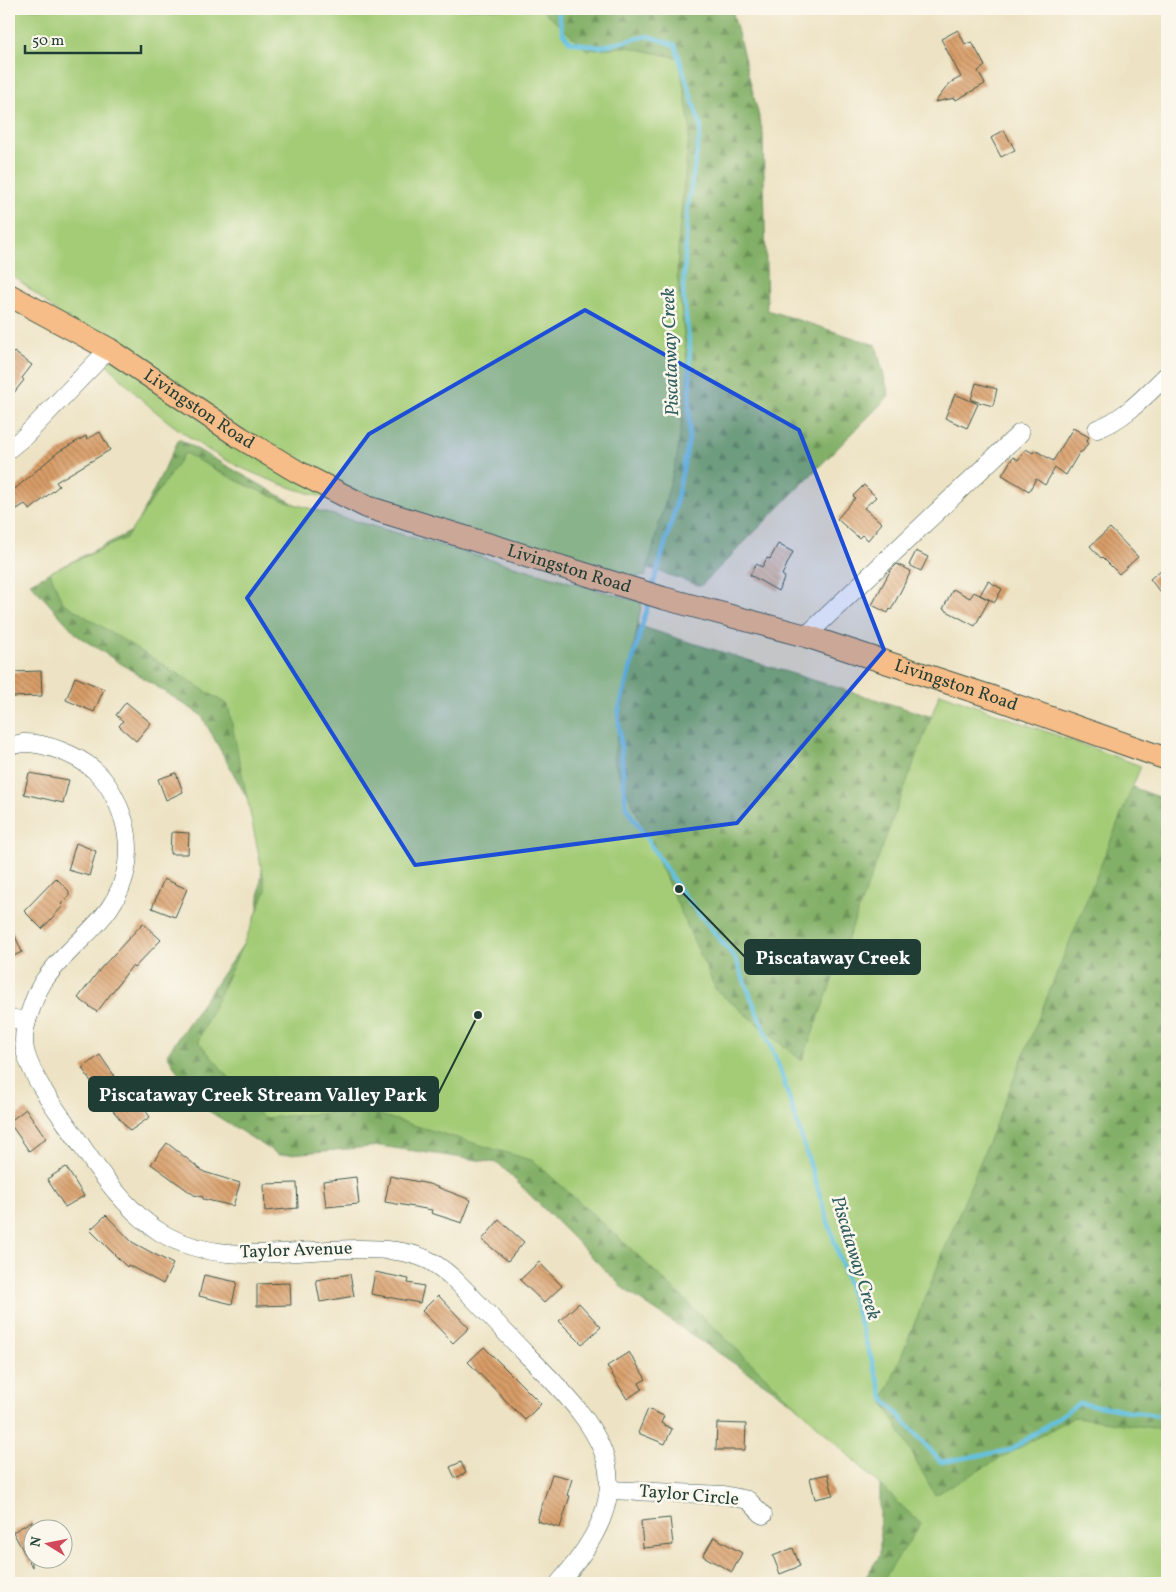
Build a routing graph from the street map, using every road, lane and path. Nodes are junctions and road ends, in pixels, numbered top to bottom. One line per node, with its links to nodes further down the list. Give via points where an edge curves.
1 (9, 296): 2 (main road, Livingston Road)
2 (109, 349): 6 (street); 7 (main road, Livingston Road, via 240,438 366,507 663,598)
3 (1167, 375): 4 (street, via 1135,406 1109,425)
4 (1097, 429)
5 (1020, 433): 7 (street)
6 (9, 449)
7 (806, 636): 9 (main road, Livingston Road)
8 (9, 746): 11 (street, Taylor Avenue, via 23,743 55,749 84,761 94,769 109,786 117,803 127,829 128,844 126,872 111,907 44,981)
9 (1167, 759)
10 (9, 1018): 11 (street)
11 (27, 1021): 12 (street, Taylor Avenue, via 26,1054 46,1092 102,1175 158,1232 194,1247 219,1252 262,1254 379,1249 416,1255 437,1265 577,1406 606,1457)
12 (609, 1490): 13 (street, Taylor Circle, via 724,1495 748,1500); 14 (street, Taylor Avenue, via 596,1532)
13 (763, 1515)
14 (558, 1583)

